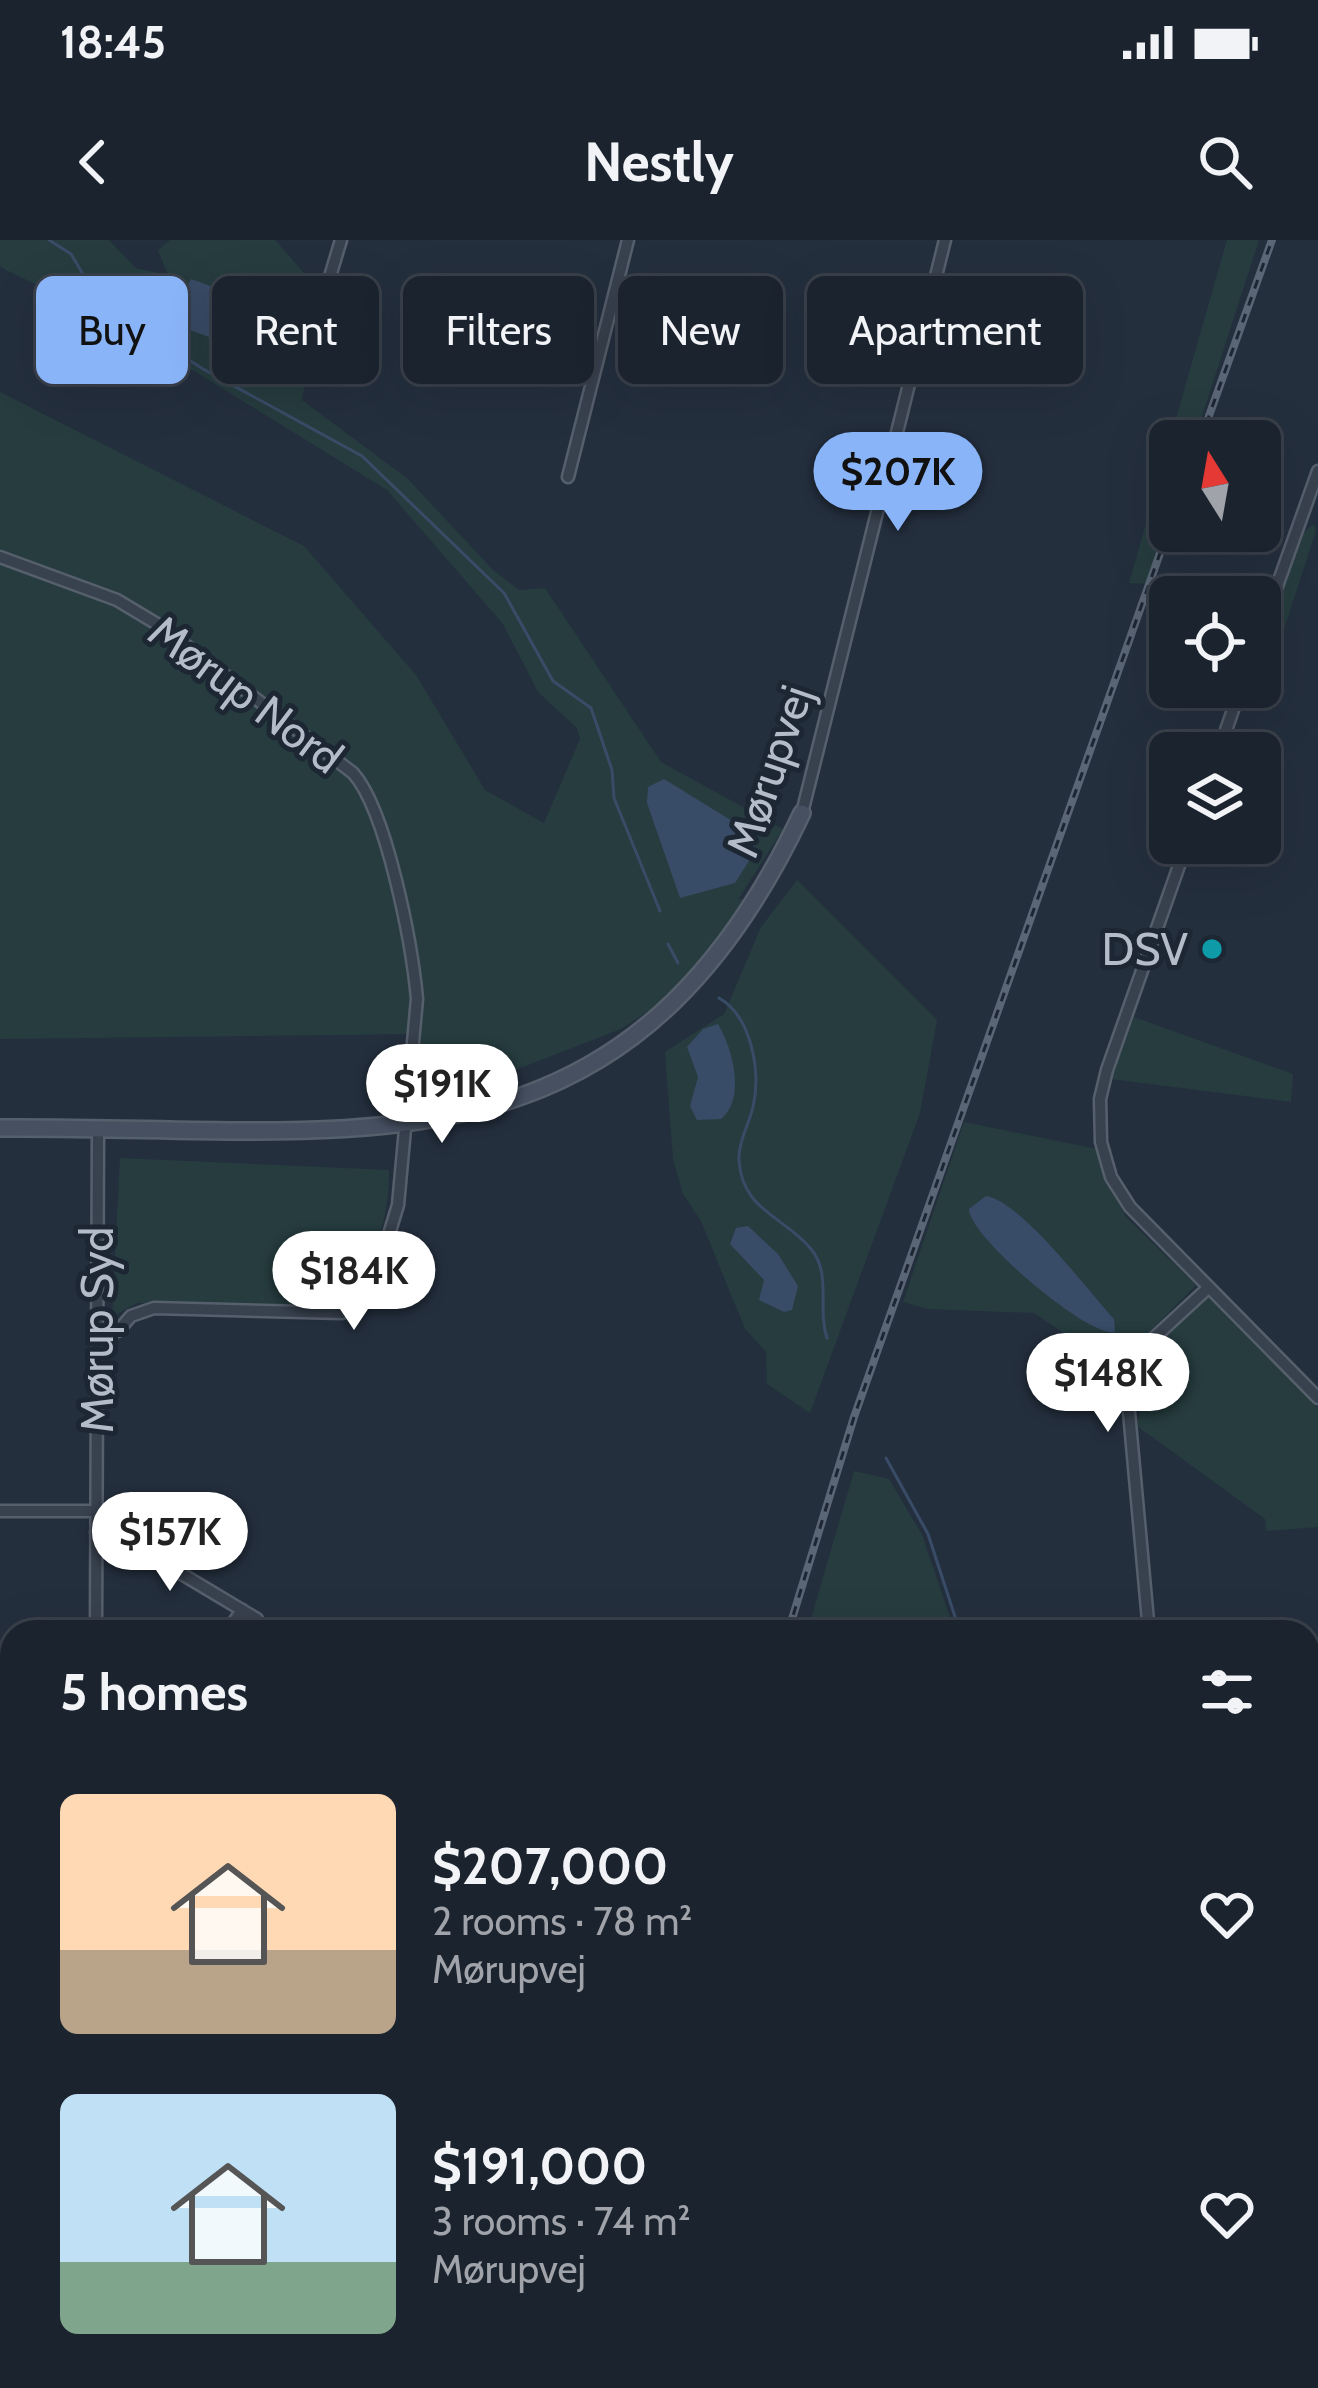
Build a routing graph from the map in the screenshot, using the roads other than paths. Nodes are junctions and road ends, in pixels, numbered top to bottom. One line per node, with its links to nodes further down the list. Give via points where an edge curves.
1 (341, 240): 4 (street)
2 (628, 240): 6 (street)
3 (945, 240): 9 (street, Mørupvej)
4 (330, 276)
5 (1318, 471): 8 (street)
6 (568, 478)
7 (0, 557): 11 (street, Mørup Nord, via 117,600 162,627 366,788 414,968)
8 (1281, 576)
9 (802, 813): 11 (street, Mørupvej, via 739,931 628,1040 532,1093)
10 (1179, 864): 14 (street, via 1107,1070 1101,1142 1130,1208)
11 (404, 1126): 13 (street, Mørupvej); 15 (street, via 387,1241 342,1313 154,1307)
12 (0, 1128): 13 (street, Mørupvej)
13 (98, 1129): 18 (street, Mørup Syd)
14 (1208, 1288): 16 (street); 24 (street, via 1131,1359 1126,1379)
15 (118, 1330)
16 (1318, 1398)
17 (0, 1511): 18 (street)
18 (96, 1511): 19 (street, Mørup Syd)
19 (96, 1532): 20 (street, via 115,1534); 22 (street, Mørup Syd)
20 (242, 1610): 21 (street); 23 (street)
21 (257, 1619)
22 (96, 1620)
23 (235, 1620)
24 (1148, 1620)

